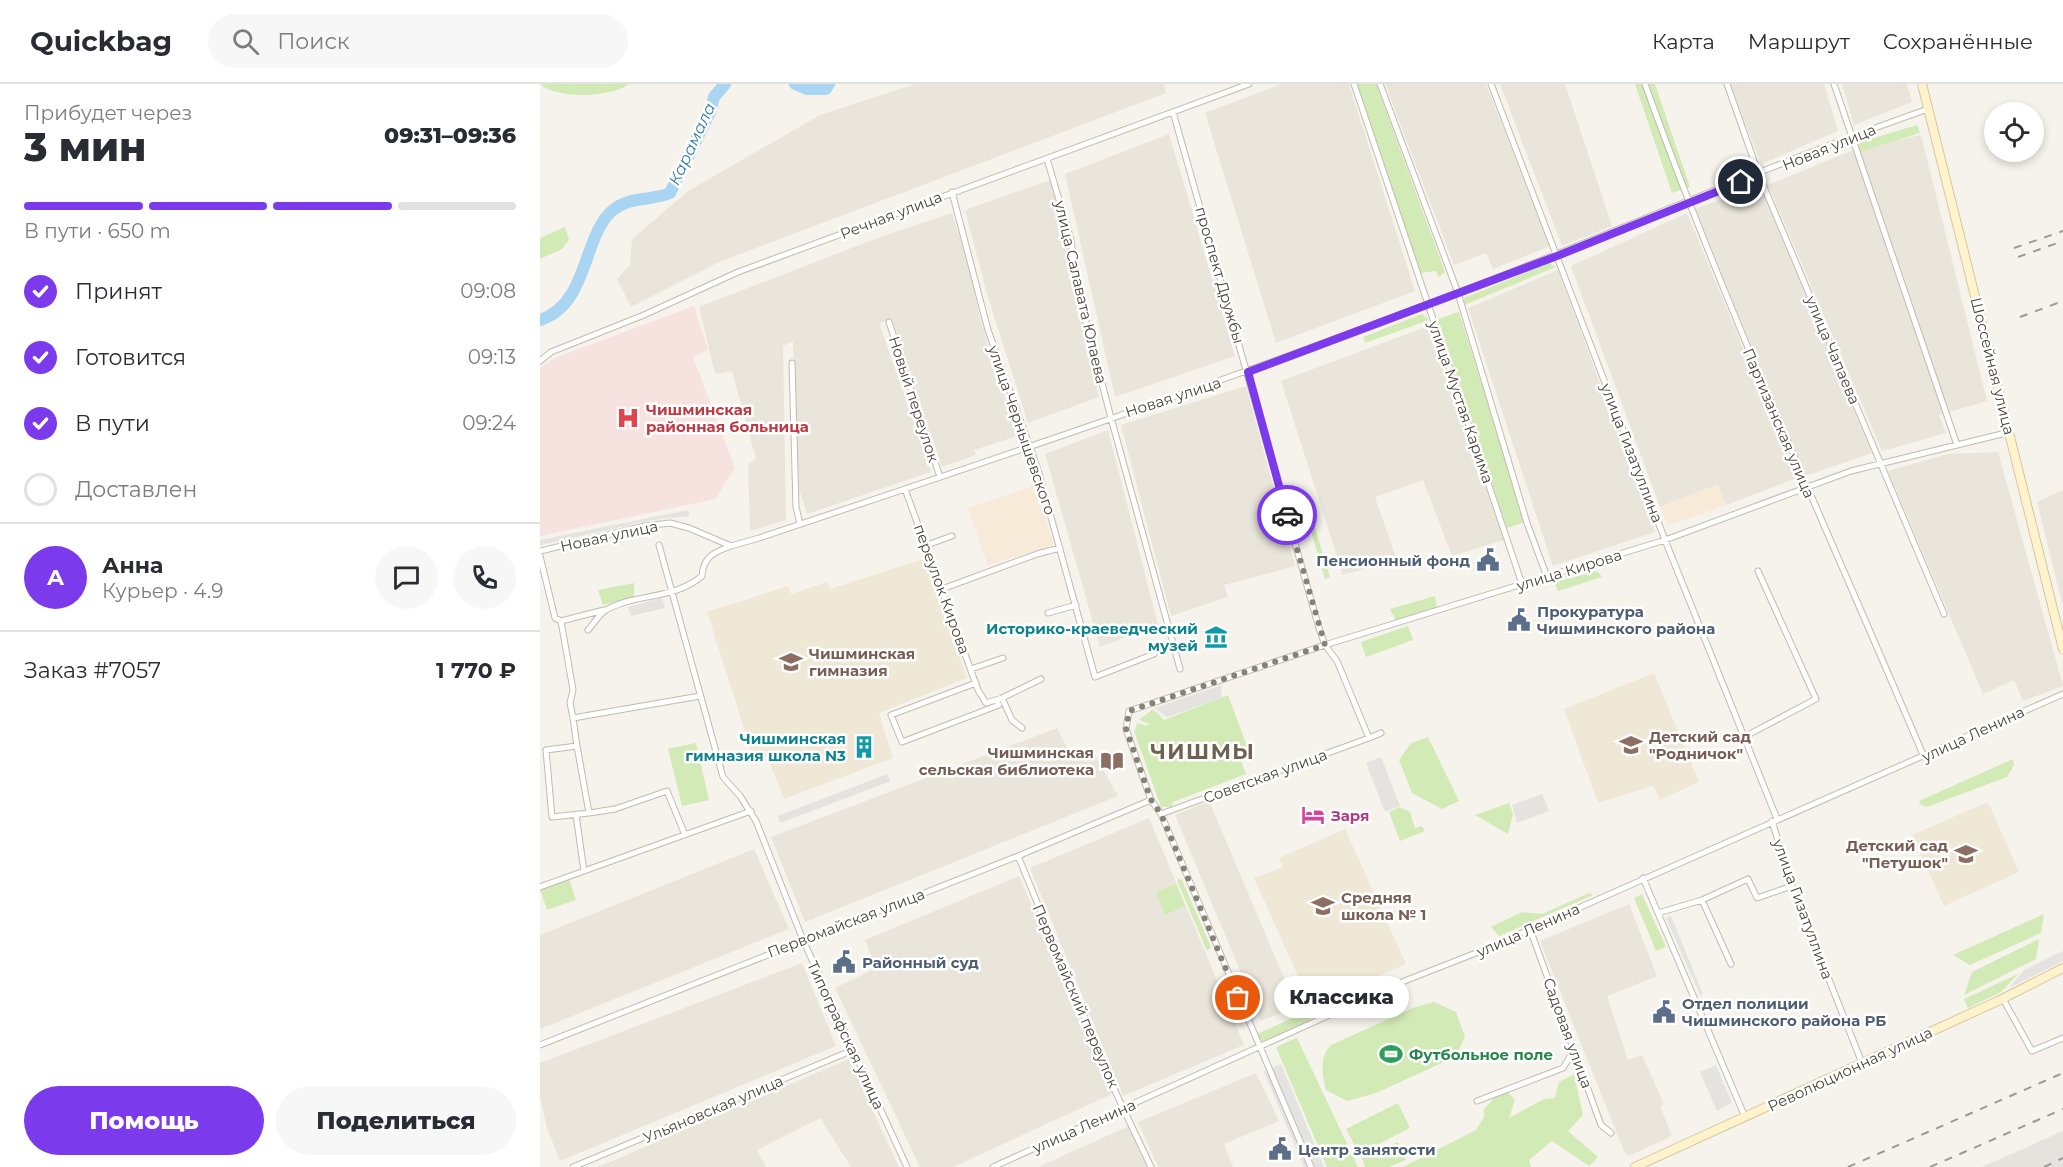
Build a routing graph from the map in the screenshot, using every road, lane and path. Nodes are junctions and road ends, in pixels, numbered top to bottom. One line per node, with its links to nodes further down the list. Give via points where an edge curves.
1 (1249, 84): 10 (street, Речная улица)
2 (1354, 84): 18 (street, улица Мустая Карима)
3 (1380, 84): 17 (street, улица Мустая Карима)
4 (1491, 84): 16 (street, улица Гизатуллина)
5 (1645, 84): 15 (street, Партизанская улица)
6 (1727, 84): 13 (street, улица Чапаева)
7 (1834, 84): 11 (street)
8 (1922, 84): 9 (main road, Шоссейная улица)
9 (1928, 109): 11 (street, Новая улица); 24 (main road, Шоссейная улица)
10 (1173, 112): 12 (street, Речная улица); 22 (street, проспект Дружбы)
11 (1851, 137): 13 (street, Новая улица); 25 (street)
12 (1047, 159): 14 (street, Речная улица); 23 (street, улица Салавата Юлаева, via 1071,240 1077,287)
13 (1759, 175): 15 (street, Новая улица); 27 (street, улица Чапаева)
14 (952, 192): 20 (street, Речная улица, via 738,272 551,352); 26 (street, улица Чернышевского, via 988,330)
15 (1687, 201): 16 (street, Новая улица); 29 (street, Партизанская улица)
16 (1557, 256): 17 (street, Новая улица); 33 (street, улица Гизатуллина)
17 (1458, 293): 18 (street, Новая улица); 41 (street, улица Мустая Карима, via 1523,513)
18 (1427, 305): 22 (street, Новая улица); 42 (street, улица Мустая Карима)
19 (890, 321): 28 (street, Новый переулок)
20 (540, 361)
21 (792, 363): 31 (street, via 796,507)
22 (1248, 372): 23 (street, Новая улица); 51 (street, проспект Дружбы)
23 (1111, 418): 26 (street, Новая улица); 56 (street, улица Салавата Юлаева)
24 (2010, 432): 25 (street, улица Кирова); 52 (main road, Шоссейная улица)
25 (1957, 445): 27 (street, улица Кирова)
26 (1030, 446): 28 (street, Новая улица); 37 (street, улица Чернышевского)
27 (1881, 464): 29 (street, улица Кирова); 48 (street, улица Чапаева)
28 (940, 477): 30 (street, Новая улица)
29 (1806, 488): 33 (street, улица Кирова); 68 (street, Партизанская улица)
30 (905, 489): 31 (street, Новая улица); 35 (street, переулок Кирова)
31 (800, 524): 36 (street, Новая улица)
32 (952, 536): 35 (street)
33 (1665, 540): 41 (street, улица Кирова); 65 (street, улица Гизатуллина)
34 (660, 545): 44 (street, Типографская улица)
35 (927, 545): 43 (street, переулок Кирова)
36 (730, 546): 38 (street, Новая улица, via 670,523); 44 (street, via 711,554 696,581)
37 (1060, 548): 43 (street); 45 (street, улица Чернышевского)
38 (540, 551)
39 (540, 556): 49 (street, via 555,618)
40 (1758, 571): 65 (street, via 1816,699)
41 (1547, 577): 42 (street, улица Кирова)
42 (1522, 584): 51 (street, улица Кирова)
43 (942, 589): 55 (street, переулок Кирова)
44 (671, 593): 46 (street); 60 (street, Типографская улица)
45 (1076, 605): 47 (street); 53 (street, улица Чернышевского, via 1095,677)
46 (604, 610): 49 (street); 50 (street)
47 (1048, 613)
48 (1944, 614)
49 (561, 621): 62 (street, via 573,690)
50 (588, 630)
51 (1325, 645): 66 (street, проспект Дружбы, via 1336,661); 71 (street, улица Кирова, via 1129,711 1126,729)
52 (2063, 649)
53 (1154, 654)
54 (1003, 658): 55 (street)
55 (971, 669): 58 (street, переулок Кирова)
56 (1180, 669)
57 (1041, 679): 61 (street)
58 (976, 683): 61 (street, переулок Кирова, via 986,703); 61 (street, via 891,715 902,742 999,705)
59 (2063, 694): 68 (street, улица Ленина)
60 (700, 696): 62 (street); 72 (street, Типографская улица, via 723,777)
61 (999, 699): 63 (street)
62 (573, 718): 67 (street)
63 (1022, 728)
64 (1381, 733): 66 (street, Советская улица)
65 (1744, 737): 76 (street, улица Гизатуллина)
66 (1369, 738): 74 (street, Советская улица)
67 (577, 746): 69 (street, via 546,750); 73 (street)
68 (1924, 757): 76 (street, улица Ленина)
69 (548, 787): 70 (street); 75 (street, via 552,817)
70 (540, 788)
71 (1151, 800): 74 (street); 78 (street, Первомайская улица)
72 (751, 811): 77 (street); 86 (street, Типографская улица)
73 (588, 813): 75 (street); 77 (street, via 615,809 667,791)
74 (1161, 814): 92 (street)
75 (576, 815): 79 (street)
76 (1775, 820): 80 (street, улица Ленина); 81 (street, улица Гизатуллина)
77 (685, 835): 79 (street)
78 (1018, 856): 86 (street, Первомайская улица); 97 (street, Первомайский переулок)
79 (584, 871): 82 (street)
80 (1643, 878): 84 (street); 85 (street, улица Ленина)
81 (1792, 886): 83 (street, via 1758,898 1748,879); 95 (street, улица Гизатуллина)
82 (540, 887)
83 (1702, 900): 84 (street); 87 (street)
84 (1658, 913): 98 (street)
85 (1530, 929): 92 (street, улица Ленина); 94 (street, Садовая улица)
86 (802, 940): 91 (street, Первомайская улица); 93 (street, Типографская улица)
87 (1731, 964)
88 (2063, 968): 89 (main road, Революционная улица)
89 (2003, 999): 90 (street, via 2032,1051); 95 (main road, Революционная улица)
90 (2063, 1038)
91 (540, 1045)
92 (1259, 1048): 97 (street, улица Ленина); 104 (street)
93 (853, 1050): 100 (street, Ульяновская улица); 101 (street, Типографская улица)
94 (1574, 1050): 96 (street, via 1563,1068); 99 (street, Садовая улица, via 1601,1125)
95 (1862, 1062): 98 (main road, Революционная улица)
96 (1477, 1101)
97 (1124, 1108): 102 (street, улица Ленина); 103 (street, Первомайский переулок)
98 (1745, 1117): 105 (main road, Революционная улица)
99 (1611, 1133)
100 (573, 1167)
101 (907, 1167)
102 (993, 1167)
103 (1151, 1167)
104 (1311, 1167)
105 (1635, 1167)

